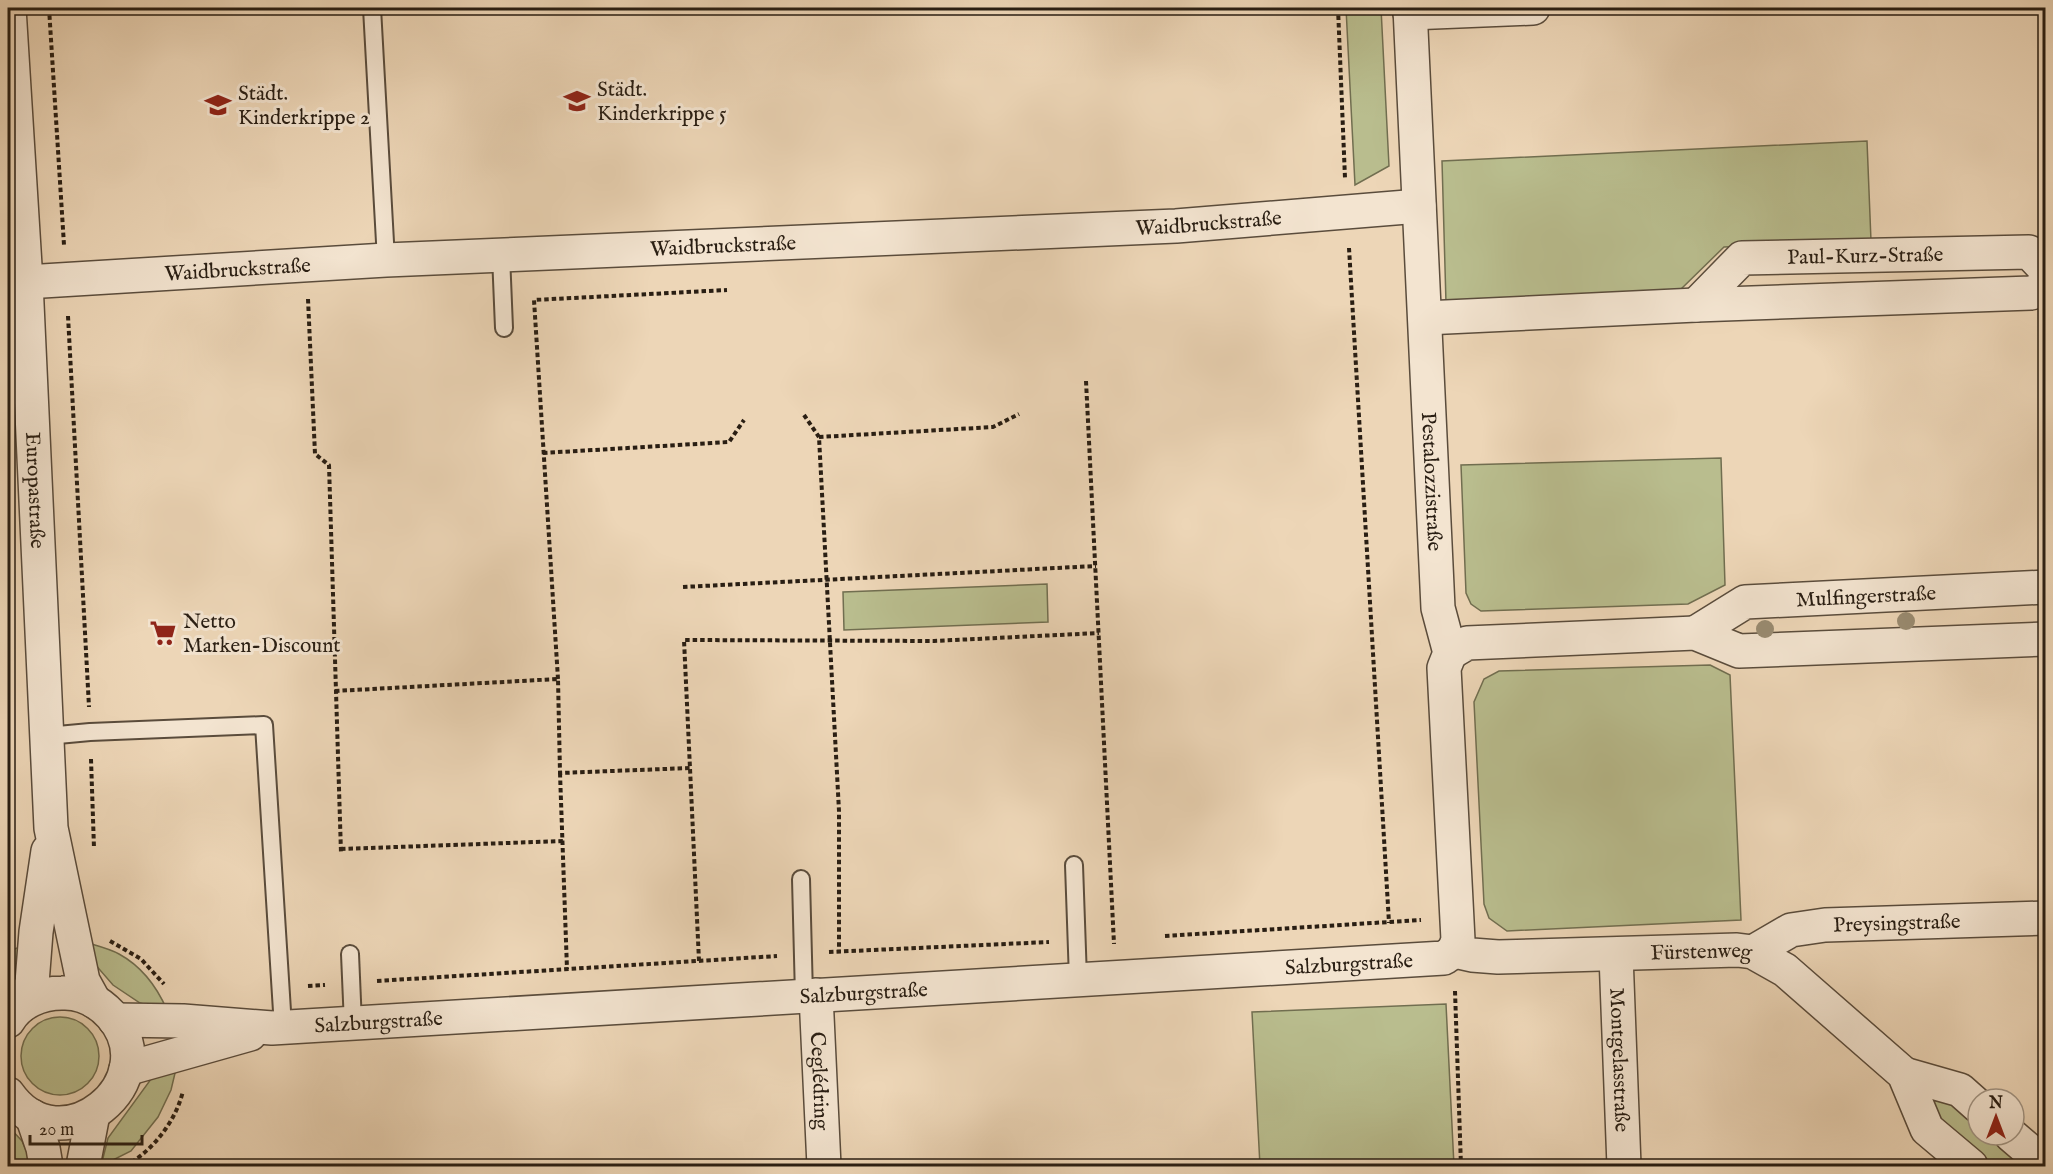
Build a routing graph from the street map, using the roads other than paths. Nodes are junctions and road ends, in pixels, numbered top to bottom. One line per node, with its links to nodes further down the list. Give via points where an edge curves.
1 (9, 8): 5 (street, Europastraße)
2 (372, 8): 8 (lane)
3 (1533, 8): 4 (street)
4 (1410, 10): 6 (street, Pestalozzistraße)
5 (13, 158): 10 (street, Europastraße)
6 (1419, 206): 7 (street, Waidbruckstraße, via 1176,226); 13 (street, Pestalozzistraße)
7 (501, 255): 8 (street, Waidbruckstraße); 14 (lane)
8 (386, 260): 10 (street, Waidbruckstraße)
9 (2046, 270): 12 (street, Paul-Kurz-Straße, via 2029,252 1742,258)
10 (26, 282): 19 (street, Europastraße)
11 (2046, 288): 12 (street, Paul-Kurz-Straße, via 2031,293)
12 (1696, 305): 13 (street, Paul-Kurz-Straße)
13 (1425, 318): 18 (street, Pestalozzistraße, via 1438,608)
14 (504, 328)
15 (2046, 587): 16 (street, Mulfingerstraße, via 1745,602)
16 (1695, 633): 17 (street, Mulfingerstraße, via 1739,651); 18 (street, Mulfingerstraße, via 1467,643)
17 (2046, 639)
18 (1450, 653): 24 (street, Pestalozzistraße, via 1444,668 1458,940)
19 (47, 736): 20 (street, Europastraße); 33 (lane, via 264,725)
20 (51, 828): 30 (street, Europastraße, via 83,981); 31 (street, Europastraße, via 32,982)
21 (1074, 866): 28 (lane)
22 (801, 879): 29 (lane)
23 (2046, 918): 25 (street, Preysingstraße, via 1825,925 1791,930)
24 (1454, 951): 27 (street, Fürstenweg, via 1498,957); 28 (street, Salzburgstraße, via 1444,958)
25 (1753, 952): 27 (street, Fürstenweg); 35 (street, Fürstenweg, via 1785,970)
26 (350, 954): 32 (lane)
27 (1616, 954): 45 (street, Montgelasstraße)
28 (1078, 979): 29 (street, Salzburgstraße)
29 (820, 995): 32 (street, Salzburgstraße); 44 (street, Ceglédring)
30 (105, 1011): 31 (street, Salzburgstraße, via 80,995 50,993 35,998); 33 (street, Salzburgstraße); 34 (street, Europastraße, via 123,1035)
31 (15, 1013)
32 (353, 1024): 33 (street, Salzburgstraße)
33 (277, 1028): 34 (street, Salzburgstraße)
34 (126, 1069): 38 (street, via 114,1095)
35 (1904, 1074): 37 (street, Fürstenweg, via 1960,1090); 46 (street, Fürstenweg, via 1927,1129)
36 (8, 1094): 39 (street)
37 (1966, 1095)
38 (93, 1114): 39 (street, via 63,1123); 43 (street)
39 (32, 1116): 42 (street)
40 (2025, 1147): 41 (street)
41 (2046, 1165)
42 (46, 1167)
43 (83, 1167)
44 (824, 1167)
45 (1624, 1167)
46 (1971, 1167)

